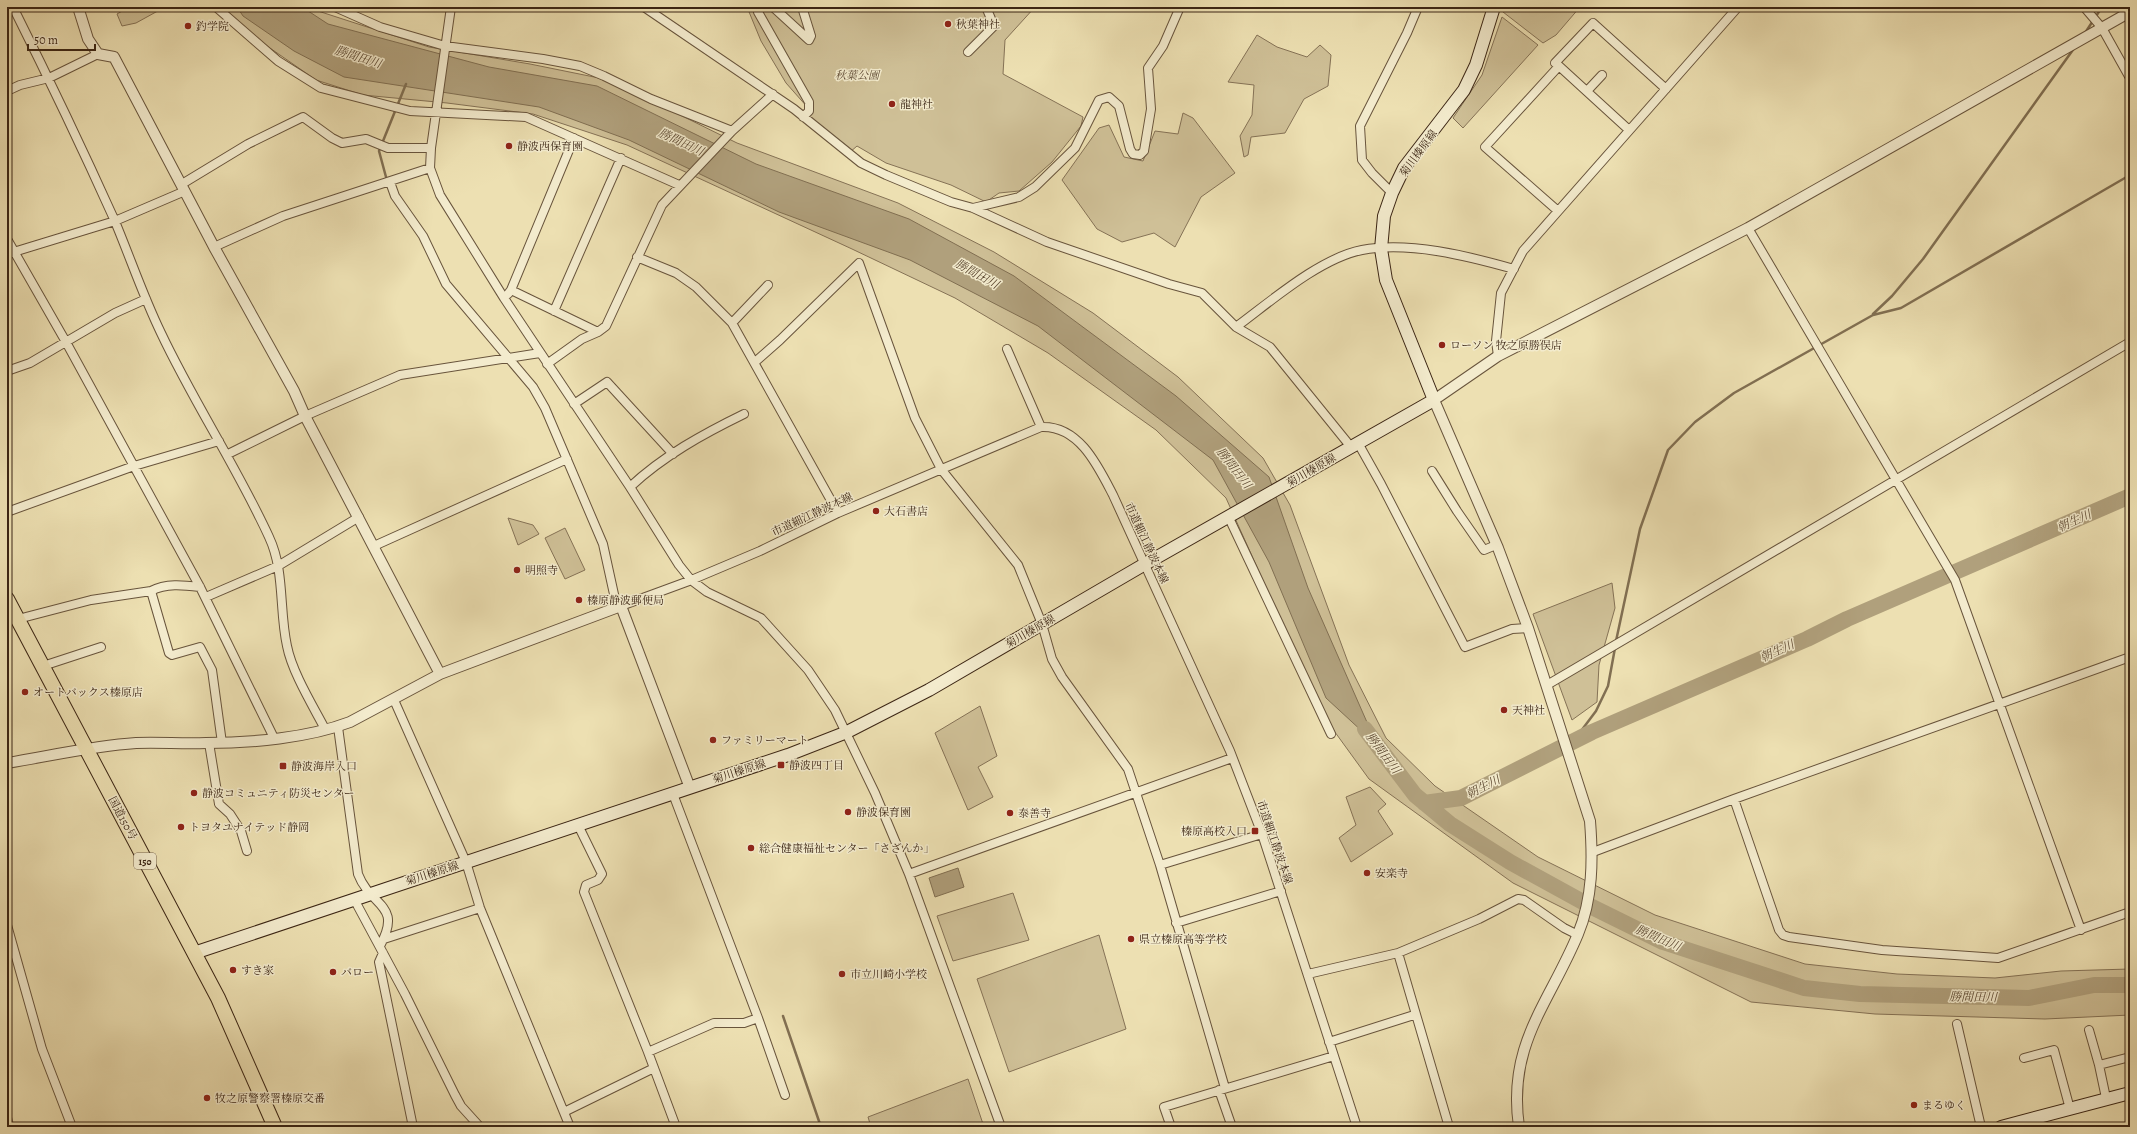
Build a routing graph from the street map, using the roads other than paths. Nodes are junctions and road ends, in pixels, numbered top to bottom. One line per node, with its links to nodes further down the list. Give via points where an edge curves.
1 (13, 7): 23 (street)
2 (78, 7): 20 (street, via 88,39)
3 (216, 7): 29 (street, via 278,61 321,88 403,110)
4 (335, 7): 18 (street, via 380,27)
5 (451, 7): 18 (street)
6 (644, 7): 28 (street)
7 (759, 7): 30 (street, via 758,12 809,102 810,111)
8 (773, 7): 9 (street, via 809,40 811,36)
9 (802, 7)
10 (986, 7): 19 (street, via 994,26)
11 (1180, 7): 41 (street, via 1164,46 1148,68 1151,109 1144,151 1140,155 1132,154 1119,106 1109,97 1099,100 1075,148 1035,187 1019,197)
12 (1418, 7): 40 (street, via 1360,126 1362,160)
13 (1494, 7): 40 (main road, 菊川榛原線, via 1476,65 1464,90 1404,168)
14 (1738, 7): 25 (street)
15 (2087, 10): 17 (street)
16 (2130, 12): 17 (street)
17 (2101, 26): 24 (street); 44 (street, via 2089,36)
18 (445, 46): 29 (street); 32 (street, via 580,66 651,99)
19 (968, 52)
20 (98, 54): 23 (street); 39 (street, via 114,57)
21 (1558, 66): 25 (street, via 1555,63 1593,23); 27 (street); 42 (street, via 1485,147)
22 (1602, 75): 27 (street)
23 (49, 78): 26 (street); 43 (street)
24 (2130, 78)
25 (1666, 89): 31 (street)
26 (7, 91)
27 (1587, 92): 31 (street)
28 (773, 94): 30 (street); 32 (street)
29 (436, 113): 33 (street, via 526,117); 34 (street)
30 (803, 117): 41 (street, via 862,163 951,202)
31 (1629, 130): 42 (street)
32 (732, 131): 38 (street)
33 (574, 138): 35 (street); 52 (street)
34 (431, 148): 36 (street); 39 (street, via 387,148 366,139 342,143 303,117 248,144)
35 (621, 158): 38 (street); 55 (street)
36 (430, 168): 37 (street); 53 (street, via 440,195)
37 (390, 182): 46 (street, via 283,216); 64 (street, via 395,196 423,236 446,284)
38 (681, 183): 49 (street, via 662,205)
39 (184, 188): 43 (street); 46 (street)
40 (1392, 192): 47 (main road, 菊川榛原線, via 1384,216)
41 (973, 208): 57 (street, via 1047,242 1202,293)
42 (1558, 211): 50 (street, via 1523,251)
43 (114, 221): 48 (street); 54 (street)
44 (1748, 228): 63 (street); 81 (street)
45 (7, 240): 48 (street)
46 (214, 247): 71 (street, via 260,328)
47 (1381, 249): 50 (street, via 1416,249 1471,257); 57 (street, via 1361,250 1324,265); 68 (main road, 菊川榛原線, via 1386,280)
48 (10, 253): 59 (street)
49 (637, 257): 56 (street, via 676,273 696,287); 58 (street, via 606,326)
50 (1514, 269): 63 (street, via 1501,292 1496,341)
51 (768, 285): 56 (street)
52 (511, 290): 53 (street); 55 (street)
53 (504, 298): 62 (street)
54 (146, 299): 59 (street, via 115,313); 73 (street, via 188,387)
55 (554, 311): 58 (street)
56 (732, 323): 65 (street)
57 (1236, 327): 74 (street, via 1270,347)
58 (598, 332): 66 (street, via 582,339)
59 (66, 342): 67 (street, via 30,363); 78 (street)
60 (2130, 342): 81 (street)
61 (1007, 350): 72 (street)
62 (540, 353): 64 (street); 66 (street)
63 (1498, 356): 68 (street)
64 (507, 358): 71 (street, via 400,375); 77 (street, via 533,387 545,408)
65 (755, 362): 79 (street, via 859,264 915,418); 84 (street)
66 (548, 364): 69 (street)
67 (7, 372)
68 (1434, 400): 74 (main road, 菊川榛原線); 87 (street)
69 (574, 404): 76 (street, via 607,382); 82 (street)
70 (744, 414): 76 (street)
71 (305, 416): 75 (street); 85 (street)
72 (1041, 427): 79 (street, 市道細江静波本線); 89 (street, 市道細江静波本線, via 1059,428 1090,454)
73 (219, 441): 75 (street); 78 (street)
74 (1354, 445): 86 (main road, 菊川榛原線); 99 (street, via 1381,484 1465,647 1512,629)
75 (228, 454): 90 (street, via 270,539)
76 (673, 454): 82 (street, via 651,467)
77 (566, 459): 88 (street); 96 (street, via 603,544)
78 (134, 466): 83 (street); 92 (street)
79 (941, 469): 84 (street, 市道細江静波本線); 98 (street, via 1018,565)
80 (1432, 471): 87 (street, via 1484,550)
81 (1896, 478): 104 (street); 106 (street, via 1955,580)
82 (630, 487): 91 (street, via 678,565)
83 (7, 512)
84 (838, 513): 91 (street, 市道細江静波本線, via 760,551)
85 (359, 517): 88 (street); 90 (street)
86 (1229, 518): 89 (main road, 菊川榛原線); 110 (street)
87 (1496, 545): 99 (street)
88 (374, 546): 103 (street)
89 (1145, 564): 98 (main road, 菊川榛原線); 115 (street, 市道細江静波本線)
90 (278, 566): 94 (street); 108 (street, via 287,647)
91 (691, 580): 96 (street, 市道細江静波本線); 109 (street, via 707,592 761,618 808,670 836,710)
92 (200, 587): 93 (street, via 160,586); 94 (street)
93 (151, 591): 97 (street, via 91,600); 113 (street, via 169,653 172,655 200,647 212,670)
94 (206, 597): 111 (street)
95 (7, 598): 97 (highway, 国道150号 / 150)
96 (619, 607): 103 (street); 117 (street)
97 (18, 619): 102 (highway, 国道150号 / 150)
98 (1042, 624): 109 (main road, 菊川榛原線, via 929,690); 118 (street, via 1052,659 1062,677 1128,769)
99 (1528, 628): 104 (street)
100 (101, 647): 102 (street)
101 (2130, 657): 106 (street)
102 (43, 666): 114 (highway, 国道150号 / 150)
103 (440, 674): 105 (street)
104 (1547, 684): 124 (street, via 1590,821)
105 (394, 700): 107 (street); 125 (street)
106 (2000, 703): 120 (street); 136 (street)
107 (338, 727): 108 (street); 129 (street, via 358,874)
108 (325, 729): 111 (street)
109 (847, 732): 117 (main road, 菊川榛原線); 127 (street)
110 (1331, 734)
111 (274, 738): 113 (street)
112 (209, 743): 113 (street); 114 (street, via 137,743); 123 (street, via 219,804 230,814 241,831)
113 (222, 743)
114 (86, 748): 116 (street); 138 (highway, 国道150号 / 150)
115 (1232, 758): 118 (street); 122 (street, 市道細江静波本線)
116 (7, 763)
117 (690, 788): 119 (main road, 菊川榛原線)
118 (1137, 791): 126 (street); 127 (street)
119 (673, 794): 121 (main road, 菊川榛原線); 142 (street)
120 (1734, 799): 124 (street); 136 (street, via 1778,930 1783,935 1882,950 1998,958)
121 (578, 825): 125 (main road, 菊川榛原線); 146 (street, via 602,874 598,880 586,885 584,892)
122 (1262, 834): 126 (street); 128 (street, 市道細江静波本線)
123 (247, 851)
124 (1593, 856): 135 (street, via 1590,891)
125 (466, 862): 129 (main road, 菊川榛原線); 131 (street)
126 (1160, 865): 133 (street)
127 (909, 874): 164 (street)
128 (1280, 892): 133 (street); 140 (street, 市道細江静波本線)
129 (369, 894): 130 (main road, 菊川榛原線); 137 (street, via 386,910 387,923)
130 (354, 899): 137 (street); 138 (main road, 菊川榛原線)
131 (480, 908): 137 (street); 157 (street)
132 (2130, 912): 136 (street)
133 (1176, 923): 152 (street)
134 (7, 925): 158 (street, via 42,1049)
135 (1579, 930): 139 (street, via 1564,928 1524,900 1518,899 1479,919); 169 (street, via 1532,1026 1522,1053 1518,1082)
136 (2080, 930)
137 (382, 946): 160 (street, via 379,962); 161 (street, via 455,1095 461,1106)
138 (194, 952): 159 (highway, 国道150号 / 150, via 231,1025)
139 (1398, 953): 140 (street); 141 (street)
140 (1308, 974): 145 (street, 市道細江静波本線)
141 (1414, 1015): 145 (street); 168 (street)
142 (758, 1018): 146 (street, via 744,1023 714,1023); 154 (street)
143 (1957, 1024): 170 (street)
144 (2089, 1030): 150 (street)
145 (1329, 1042): 147 (street, 市道細江静波本線)
146 (648, 1052): 151 (street)
147 (1334, 1056): 152 (street); 167 (street, 市道細江静波本線)
148 (2130, 1057): 150 (street)
149 (2024, 1058): 156 (street, via 2054,1050)
150 (2099, 1065): 155 (street)
151 (654, 1068): 157 (street); 163 (street)
152 (1222, 1089): 165 (street, via 1164,1107); 166 (street)
153 (2130, 1093): 155 (main road)
154 (785, 1095)
155 (2106, 1098): 156 (main road)
156 (2070, 1109): 171 (main road)
157 (564, 1112): 162 (street)
158 (72, 1127)
159 (275, 1127)
160 (413, 1127)
161 (480, 1127)
162 (570, 1127)
163 (676, 1127)
164 (1001, 1127)
165 (1171, 1127)
166 (1232, 1127)
167 (1357, 1127)
168 (1449, 1127)
169 (1519, 1127)
170 (1981, 1127)
171 (2001, 1127)

